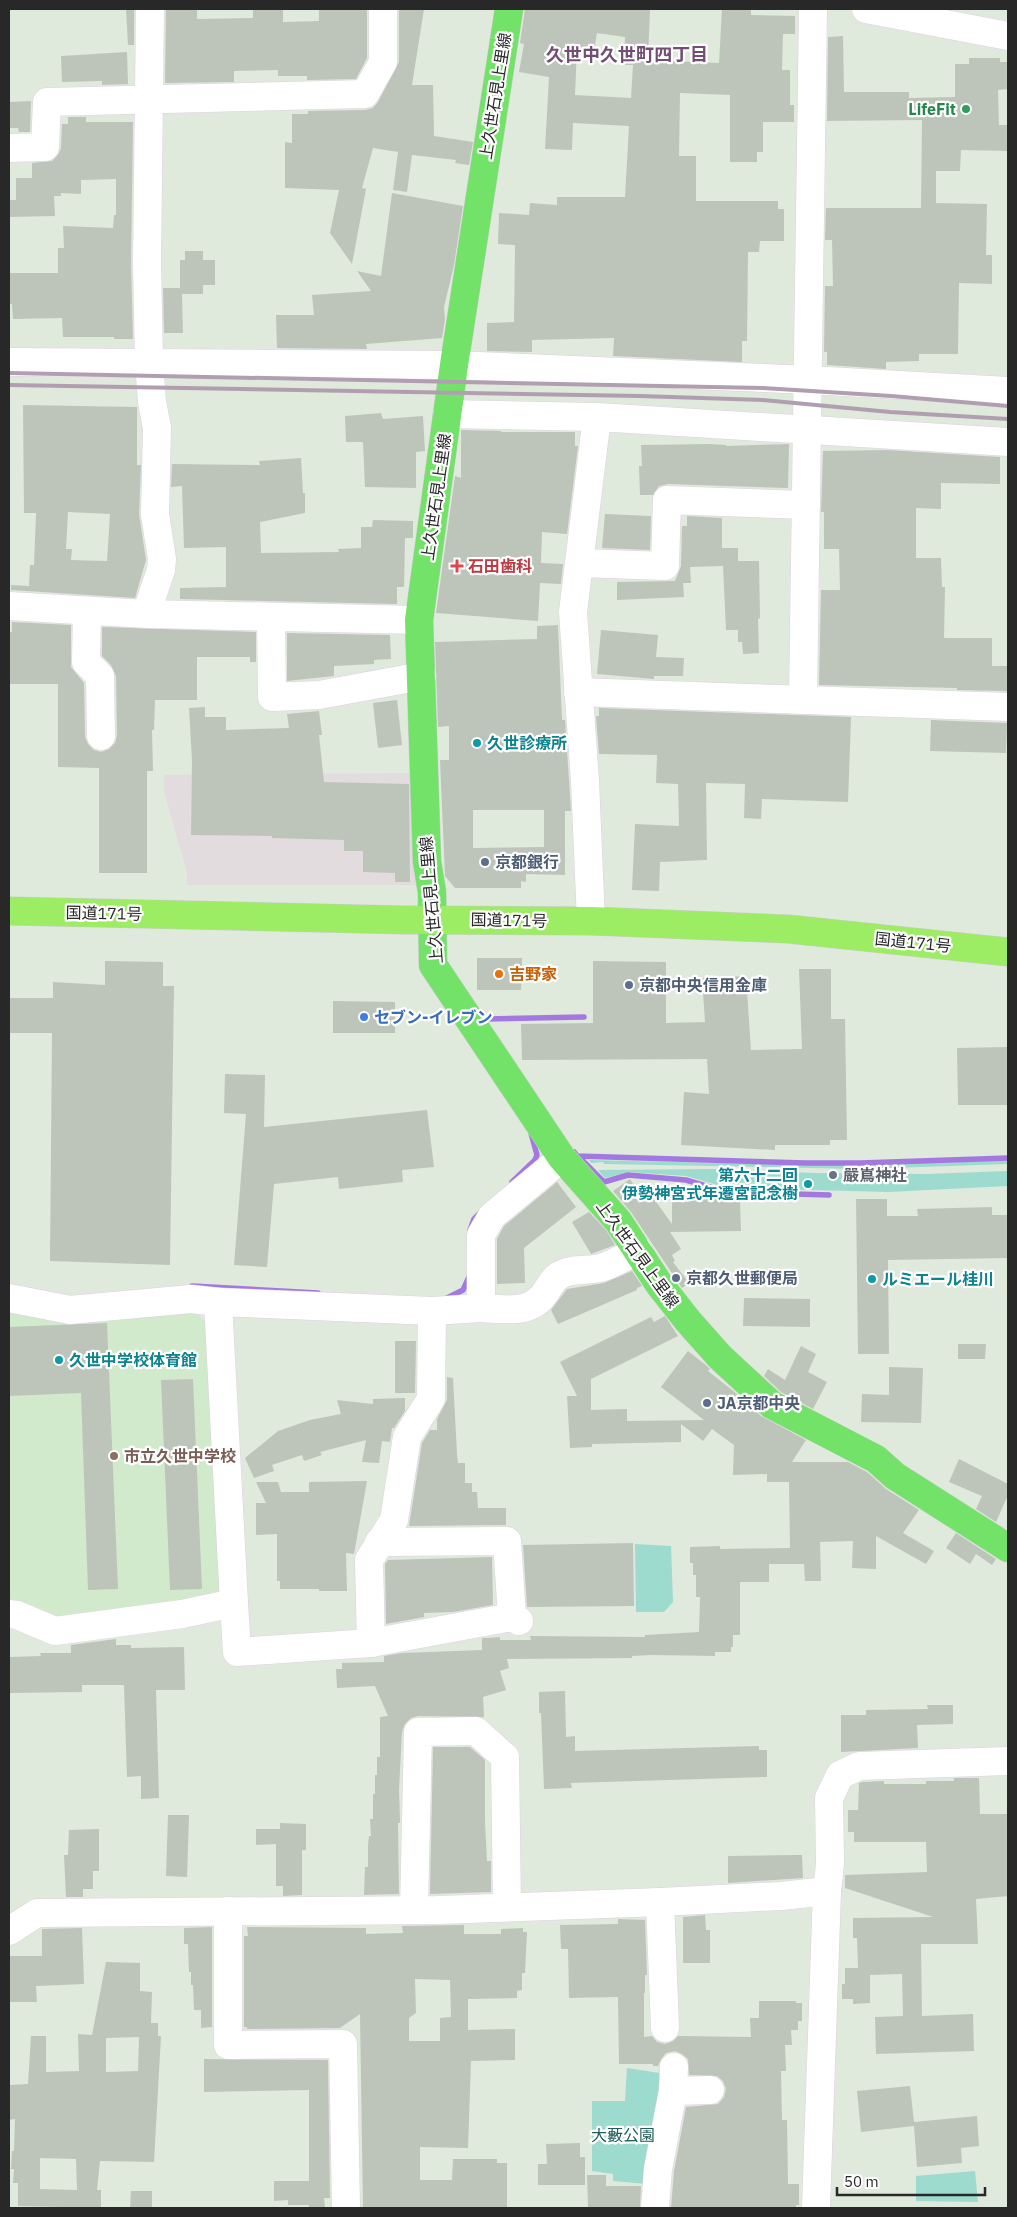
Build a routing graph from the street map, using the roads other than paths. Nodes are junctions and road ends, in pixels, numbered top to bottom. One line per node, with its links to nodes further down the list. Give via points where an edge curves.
1 (150, 9): 7 (street)
2 (382, 9): 7 (street, via 383,62 365,94)
3 (509, 9): 11 (main road, 上久世石見上里線)
4 (813, 9): 12 (street)
5 (866, 9): 6 (street)
6 (1008, 36)
7 (148, 99): 8 (street, via 47,102 45,147); 10 (street)
8 (9, 148)
9 (9, 362): 10 (street)
10 (149, 362): 11 (street); 22 (street, via 158,428 155,514 162,560)
11 (454, 365): 12 (street); 14 (main road, 上久世石見上里線)
12 (809, 380): 13 (street); 16 (street)
13 (1008, 390)
14 (447, 414): 15 (street); 24 (main road, 上久世石見上里線)
15 (597, 418): 16 (street); 19 (street)
16 (807, 430): 17 (street); 18 (street)
17 (1008, 442)
18 (806, 505): 19 (street, via 667,500 664,566); 27 (street)
19 (579, 563): 26 (street, via 573,612)
20 (9, 606): 21 (street)
21 (87, 611): 22 (street); 29 (street, via 86,662 100,676)
22 (146, 614): 23 (street)
23 (271, 617): 24 (street); 25 (street, via 272,697 319,695)
24 (419, 620): 25 (main road, 上久世石見上里線)
25 (422, 676): 31 (main road, 上久世石見上里線, via 427,862)
26 (578, 692): 27 (street); 32 (street)
27 (803, 700): 28 (street)
28 (1008, 707)
29 (101, 736)
30 (9, 911): 31 (highway, 国道171号)
31 (432, 920): 32 (highway, 国道171号); 34 (main road, 上久世石見上里線, via 433,965)
32 (591, 921): 33 (highway, 国道171号, via 788,929)
33 (1008, 952)
34 (562, 1158): 35 (main road, 上久世石見上里線, via 618,1221); 38 (street, via 485,1225 481,1235)
35 (638, 1250): 38 (street, via 598,1269 563,1273 530,1307); 41 (main road, 上久世石見上里線, via 688,1321 727,1364 772,1404 876,1459 895,1476)
36 (9, 1298): 37 (street, via 70,1310 191,1299)
37 (218, 1302): 39 (street); 42 (street)
38 (481, 1308): 39 (street)
39 (432, 1310): 40 (street, via 430,1400 407,1437 394,1520)
40 (379, 1542): 44 (street, via 368,1560); 44 (street, via 507,1540 516,1619)
41 (1008, 1548)
42 (234, 1603): 43 (street, via 182,1614 55,1631 17,1614); 44 (street, via 237,1652)
43 (9, 1614)
44 (371, 1643)
45 (1008, 1761): 46 (street, via 860,1766 840,1775 829,1798)
46 (827, 1891): 47 (street); 56 (street)
47 (660, 1902): 48 (street); 52 (street)
48 (507, 1907): 49 (street); 49 (street, via 505,1757 476,1731 418,1732)
49 (414, 1910): 50 (street)
50 (228, 1911): 51 (street, via 36,1913); 54 (street, via 228,2045 343,2044)
51 (9, 1931)
52 (665, 2028)
53 (710, 2090): 55 (street, via 673,2079 658,2168)
54 (346, 2208)
55 (655, 2208)
56 (816, 2208)

